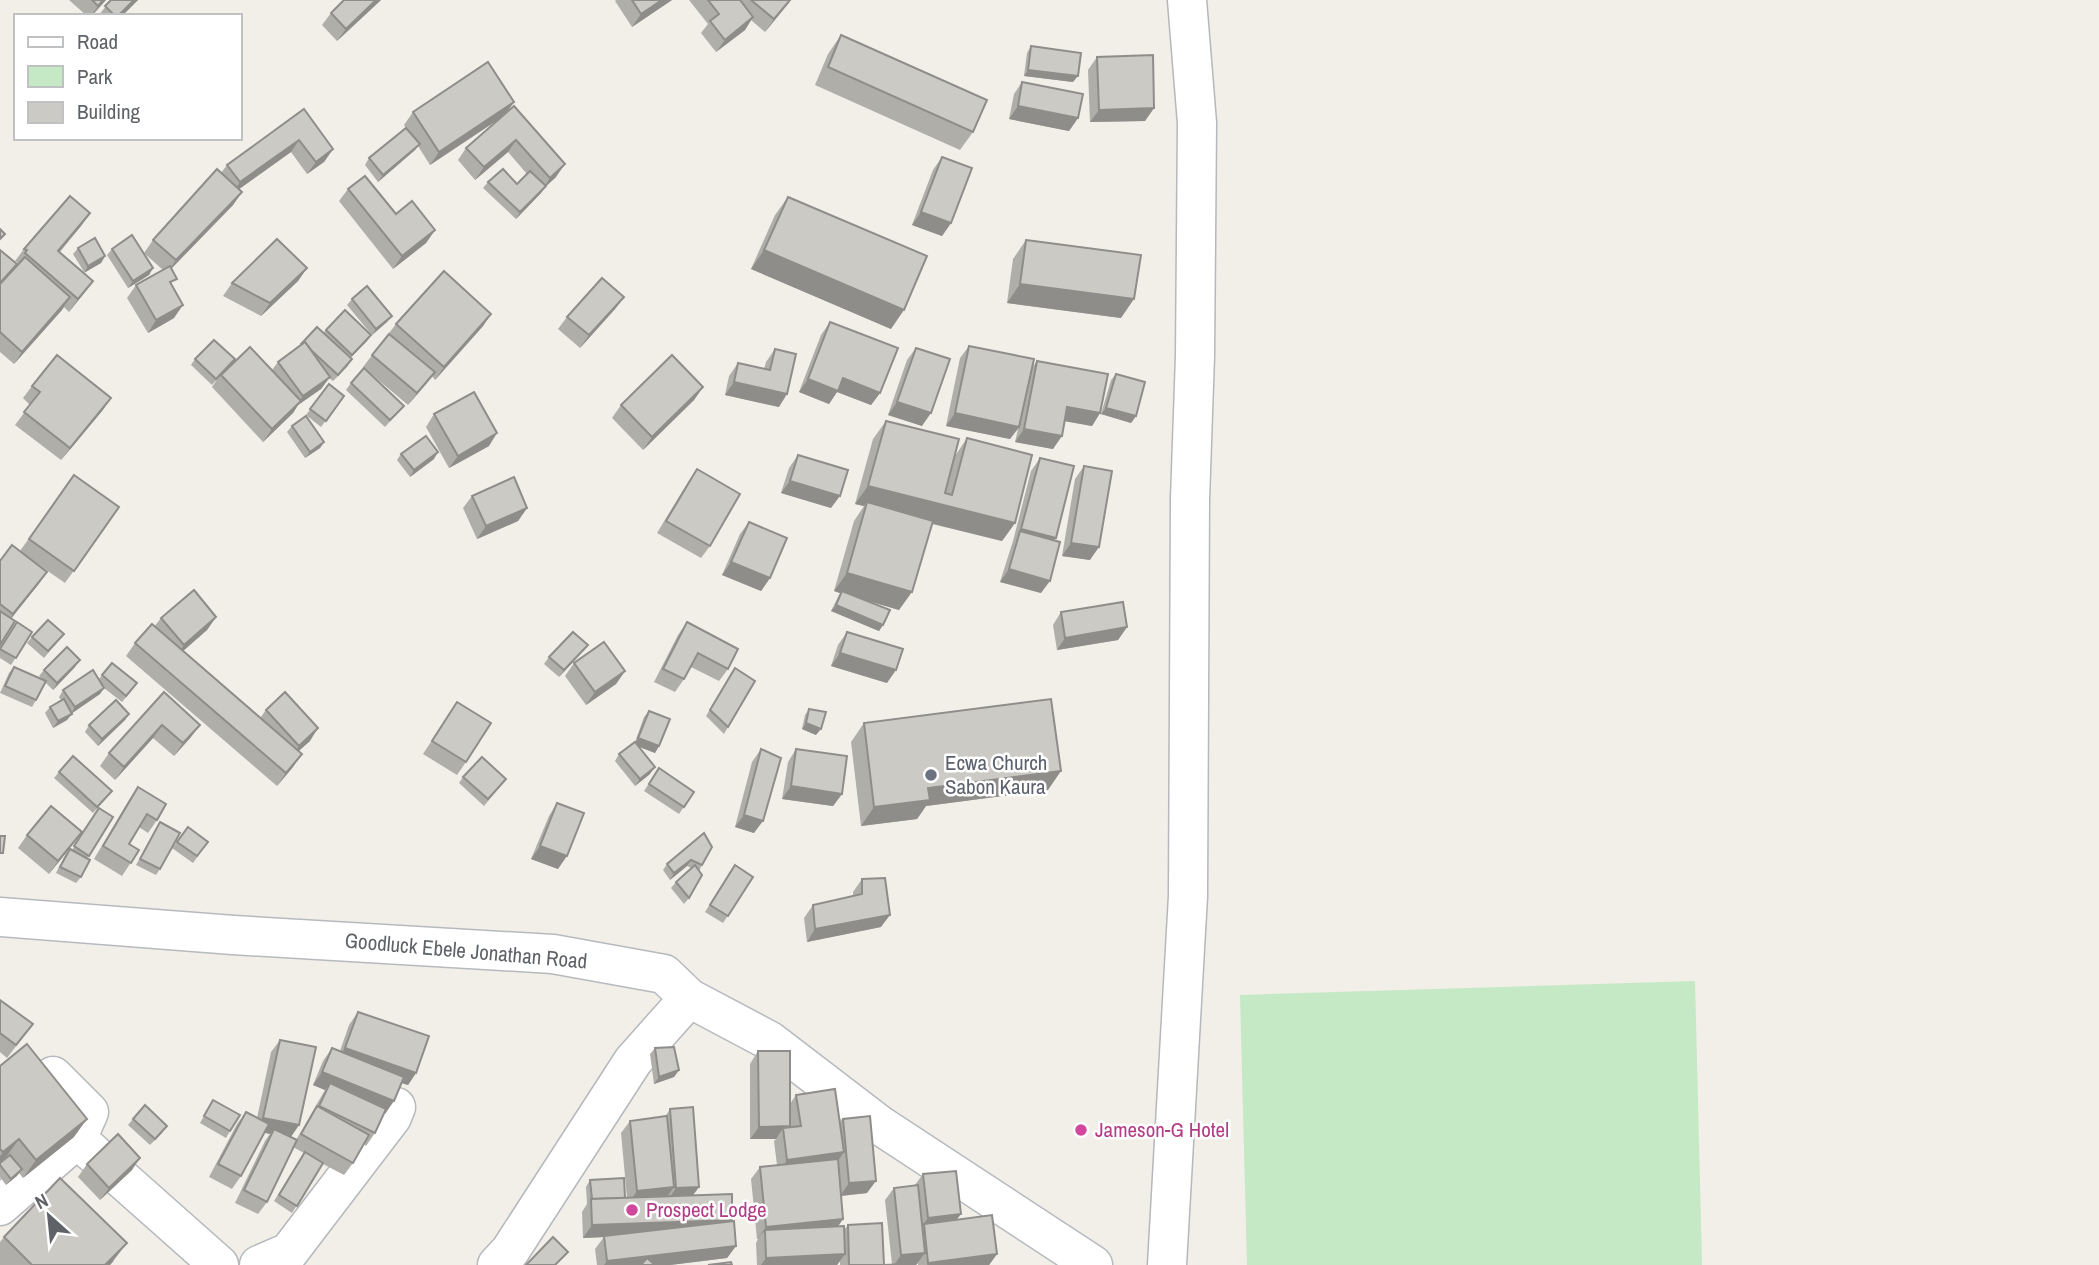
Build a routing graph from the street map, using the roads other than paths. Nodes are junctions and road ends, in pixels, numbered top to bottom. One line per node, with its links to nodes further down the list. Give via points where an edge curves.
1 (1187, 0): 12 (street, via 1197,123 1188,896)
2 (0, 917): 3 (street, Goodluck Ebele Jonathan Road, via 553,954 664,974)
3 (689, 998): 10 (street, via 633,1061); 11 (street, Goodluck Ebele Jonathan Road, via 770,1041 881,1126)
4 (53, 1076): 6 (street, via 89,1112)
5 (396, 1107): 9 (street, via 289,1252)
6 (77, 1139): 7 (street); 8 (street)
7 (0, 1206)
8 (219, 1265)
9 (259, 1265)
10 (497, 1265)
11 (1093, 1265)
12 (1167, 1265)

